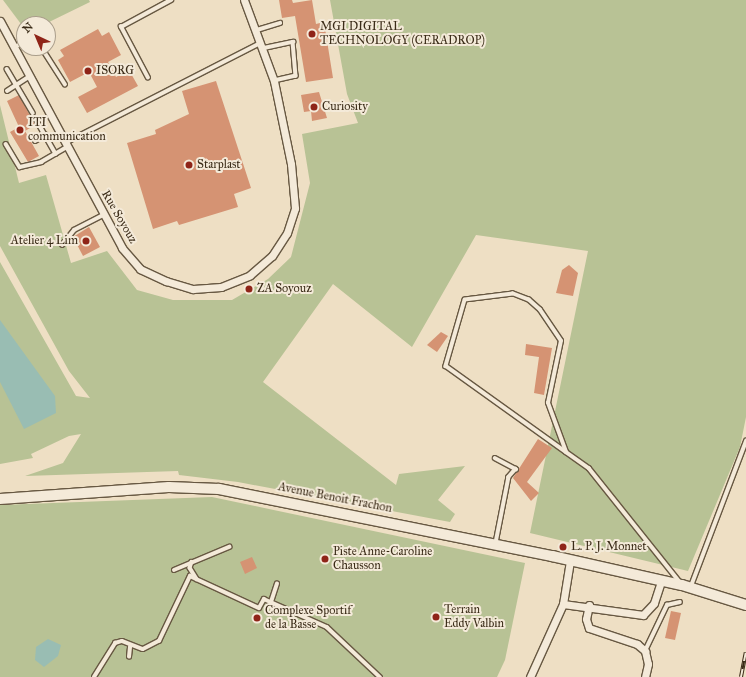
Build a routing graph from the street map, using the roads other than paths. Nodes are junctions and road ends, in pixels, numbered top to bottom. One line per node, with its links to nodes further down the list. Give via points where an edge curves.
1 (171, 0): 11 (lane, via 121,27)
2 (244, 0): 5 (street, Rue Soyouz)
3 (0, 21): 7 (street, Rue Soyouz)
4 (280, 23): 5 (lane)
5 (257, 30): 6 (street, Rue Soyouz)
6 (263, 45): 12 (street, Rue Soyouz); 12 (lane, via 293,42 296,76); 21 (lane)
7 (14, 47): 10 (street, Rue Soyouz)
8 (47, 56): 14 (lane)
9 (7, 69): 13 (lane)
10 (30, 76): 13 (lane); 21 (street, Rue Soyouz)
11 (148, 78)
12 (274, 81): 23 (street, Rue Soyouz, via 291,164 295,208 287,233 272,256 250,275 221,287 200,288 166,281 140,269 122,248)
13 (16, 84): 15 (lane); 16 (lane)
14 (65, 84)
15 (7, 91)
16 (34, 113)
17 (36, 119): 18 (lane)
18 (45, 135): 19 (lane); 22 (lane)
19 (35, 141)
20 (6, 144): 22 (lane, via 20,167)
21 (66, 145): 22 (lane); 23 (street, Rue Soyouz)
22 (56, 154)
23 (104, 215): 24 (lane, via 74,230)
24 (62, 245)
25 (746, 441): 37 (lane)
26 (566, 452): 26 (lane, via 548,403 560,342 540,310 529,300 513,294 465,300 446,366); 37 (lane, via 590,468)
27 (495, 458): 29 (lane, via 516,469 509,477)
28 (0, 499): 29 (main road, Avenue Benoit Frachon, via 168,487 218,489)
29 (495, 544): 31 (main road, Avenue Benoit Frachon)
30 (229, 547): 32 (lane)
31 (570, 561): 35 (main road, Avenue Benoit Frachon); 40 (street)
32 (192, 562): 33 (lane); 34 (lane, via 190,568)
33 (174, 570)
34 (198, 580): 38 (lane, via 259,608 264,599); 43 (lane, via 190,576 158,642 148,648)
35 (661, 581): 37 (main road, Avenue Benoit Frachon); 42 (street, via 654,603 643,615)
36 (277, 584): 38 (lane)
37 (691, 588): 41 (main road, Avenue Benoit Frachon)
38 (271, 602): 47 (lane, via 327,627)
39 (680, 602): 44 (lane, via 667,605)
40 (563, 604): 42 (street); 48 (street)
41 (746, 605)
42 (589, 606): 44 (street, via 586,619 589,628 637,644)
43 (130, 647): 45 (lane); 46 (lane, via 122,641 115,643)
44 (645, 651): 49 (street, via 648,664)
45 (129, 657)
46 (94, 677)
47 (380, 677)
48 (530, 677)
49 (645, 677)

